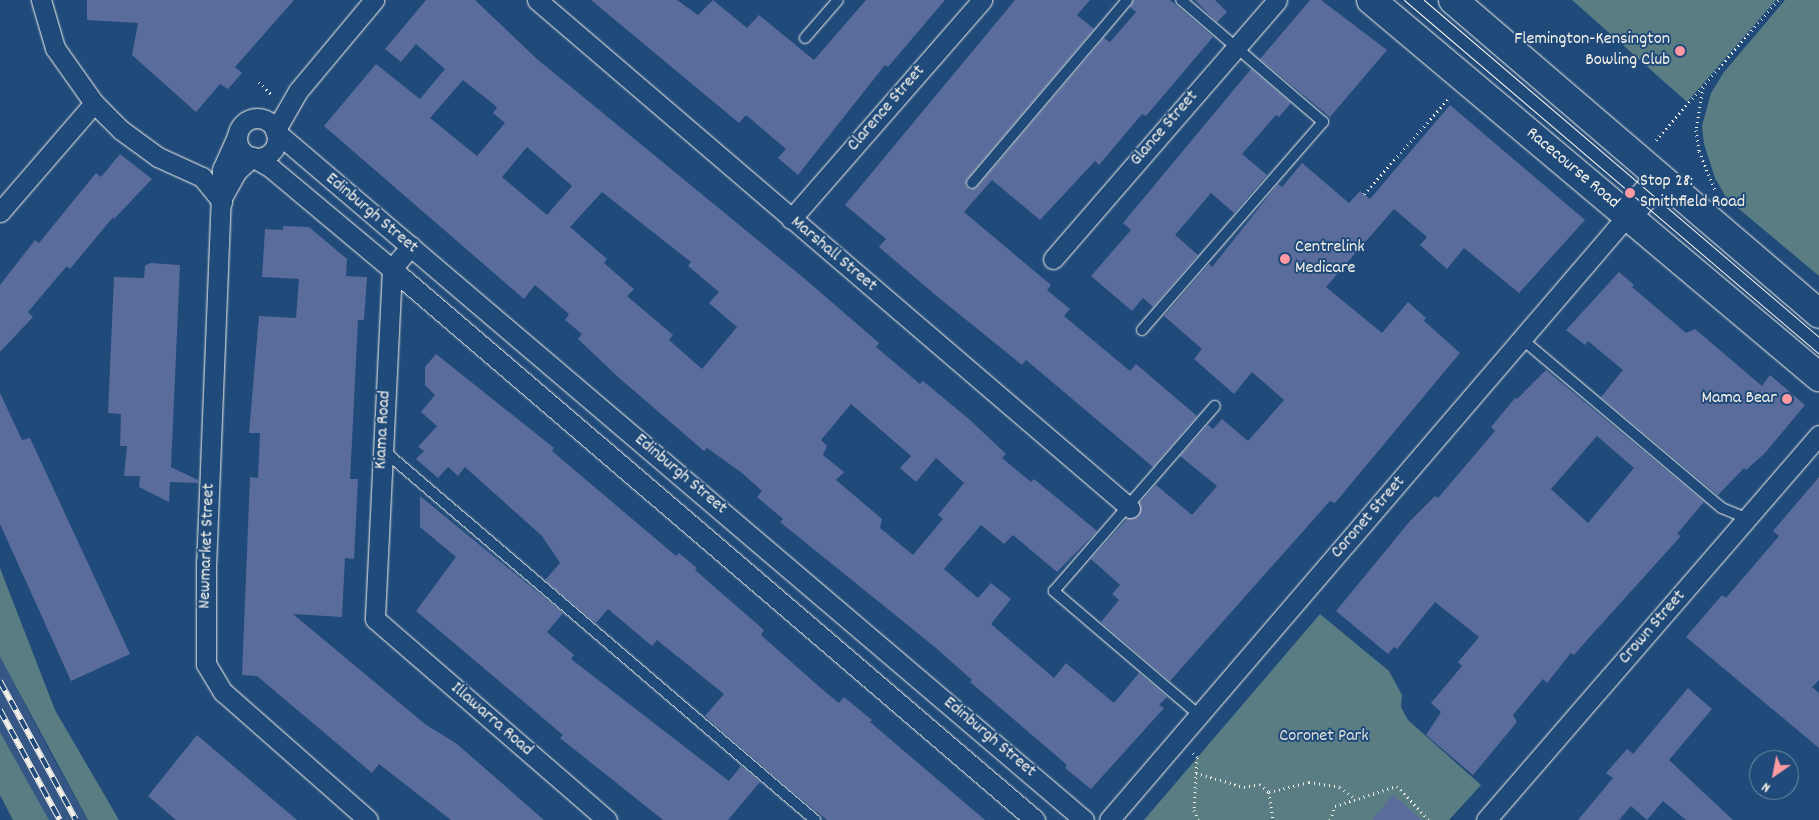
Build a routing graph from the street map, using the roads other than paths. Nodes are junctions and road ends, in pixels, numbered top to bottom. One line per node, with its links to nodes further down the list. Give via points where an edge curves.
1 (41, 0): 14 (street, via 55,48)
2 (537, 0): 26 (street, Marshall Street)
3 (838, 0): 11 (lane)
4 (982, 0): 26 (street, Clarence Street)
5 (1127, 0): 22 (lane)
6 (1181, 0): 12 (lane)
7 (1277, 0): 12 (street, Glance Street)
8 (1371, 0): 25 (main road, Racecourse Road)
9 (1453, 0): 21 (main road)
10 (367, 3): 13 (street)
11 (805, 38)
12 (1236, 46): 28 (street, Glance Street); 31 (lane, via 1324,122)
13 (306, 81): 15 (street, via 281,103); 16 (street)
14 (94, 103): 20 (street, via 144,148); 24 (street)
15 (252, 119): 16 (street, via 267,121); 17 (street, via 241,126)
16 (275, 132): 19 (street, via 273,149 263,157); 27 (street, Edinburgh Street)
17 (237, 136): 18 (street, Newmarket Street); 19 (street, via 239,148)
18 (225, 158): 20 (street, via 210,169); 23 (street, Newmarket Street)
19 (253, 158): 23 (street, Newmarket Street, via 228,183); 29 (street, Edinburgh Street, via 271,168)
20 (176, 165): 23 (street, via 202,176)
21 (1660, 178): 25 (main road); 30 (main road)
22 (972, 183)
23 (222, 202): 41 (street, Newmarket Street, via 206,563 206,664 223,692)
24 (0, 212)
25 (1627, 216): 32 (street, Coronet Street); 33 (main road, Racecourse Road)
26 (791, 219): 37 (street, Marshall Street)
27 (411, 246): 29 (street); 45 (street, Edinburgh Street)
28 (1053, 259)
29 (392, 268): 36 (street, Kiama Road); 44 (street, Edinburgh Street)
30 (1819, 314)
31 (1142, 330)
32 (1522, 340): 38 (lane, via 1722,508); 40 (street, Coronet Street)
33 (1819, 377)
34 (1216, 406): 37 (lane)
35 (1819, 435): 38 (street, Crown Street)
36 (383, 450): 39 (street, Kiama Road); 43 (lane)
37 (1130, 508): 40 (lane, via 1054,591)
38 (1748, 519): 47 (street, Crown Street)
39 (375, 619): 42 (street, Illawarra Road)
40 (1198, 715): 46 (street, Coronet Street)
41 (368, 820)
42 (608, 820)
43 (815, 820)
44 (1035, 820)
45 (1084, 820)
46 (1109, 820)
47 (1486, 820)

